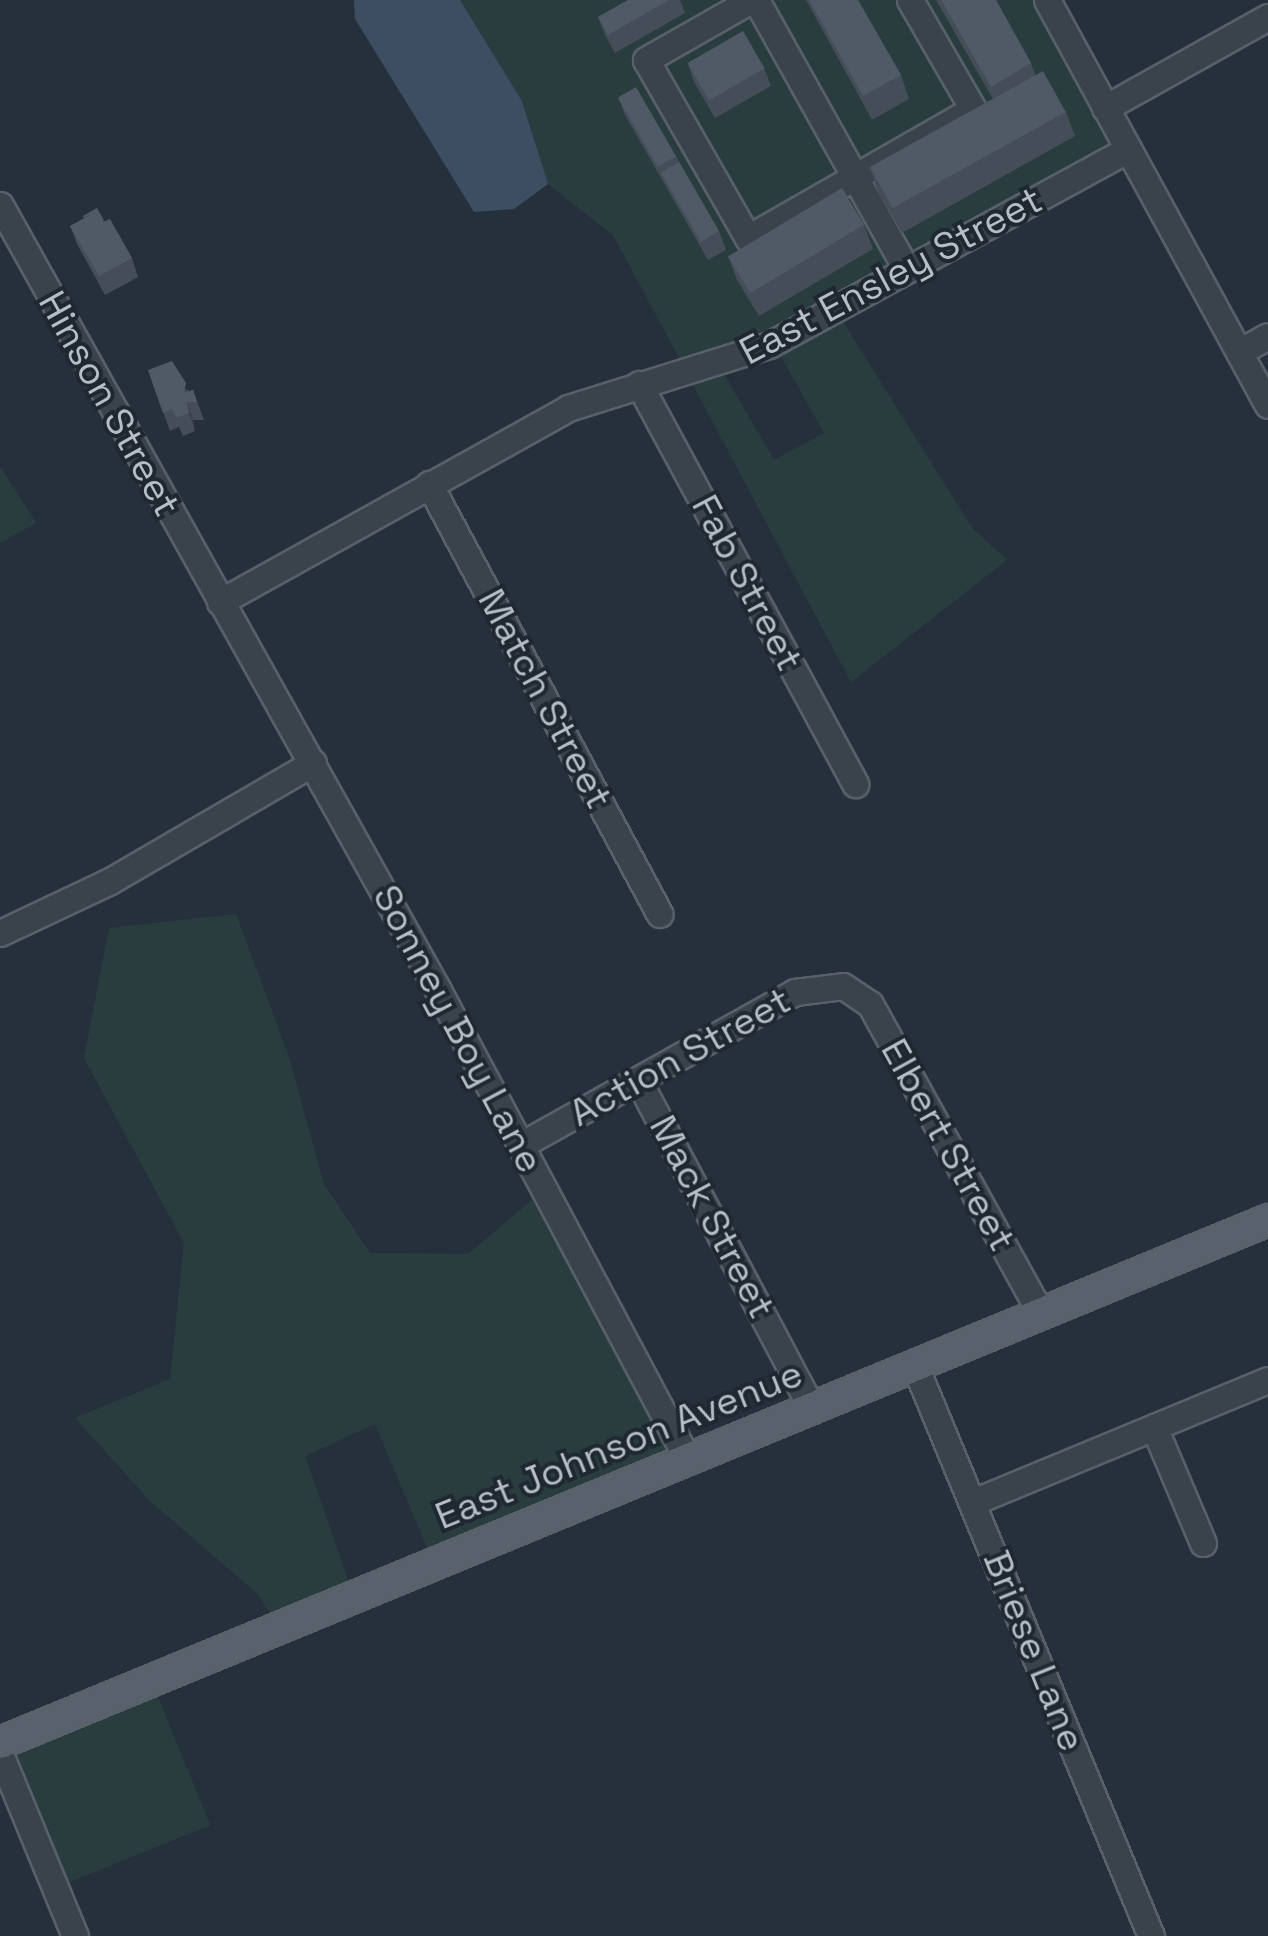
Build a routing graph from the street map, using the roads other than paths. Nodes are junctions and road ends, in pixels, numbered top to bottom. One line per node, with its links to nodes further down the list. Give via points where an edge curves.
1 (754, 0): 7 (street); 7 (street, via 646,60 748,238)
2 (910, 0): 7 (street, via 974,109)
3 (1047, 0): 5 (street)
4 (1268, 16): 5 (street)
5 (1106, 108): 6 (street)
6 (1128, 149): 9 (street, East Ensley Street); 11 (street)
7 (855, 177): 9 (street)
8 (0, 205): 15 (street, Hinson Street)
9 (907, 270): 12 (street, East Ensley Street, via 744,356)
10 (1268, 336): 11 (street)
11 (1240, 352): 13 (street)
12 (639, 384): 14 (street, East Ensley Street, via 568,408); 17 (street, Fab Street)
13 (1268, 405)
14 (429, 484): 15 (street, East Ensley Street); 18 (street, Match Street)
15 (220, 602): 16 (street, Sonney Boy Lane)
16 (313, 763): 19 (street, via 110,880); 22 (street, Sonney Boy Lane)
17 (855, 784)
18 (660, 914)
19 (0, 932)
20 (843, 986): 21 (street, Action Street, via 795,992); 24 (street, Elbert Street, via 870,1004)
21 (638, 1080): 22 (street, Action Street); 27 (street, Mack Street)
22 (521, 1145): 29 (street, Sonney Boy Lane)
23 (1268, 1220): 24 (main road, East Johnson Avenue)
24 (1041, 1314): 25 (main road, East Johnson Avenue)
25 (916, 1366): 27 (main road, East Johnson Avenue); 30 (street, Briese Lane)
26 (1268, 1380): 28 (street)
27 (812, 1408): 29 (main road, East Johnson Avenue)
28 (1154, 1427): 30 (street); 31 (street)
29 (688, 1460): 32 (main road, East Johnson Avenue)
30 (972, 1502): 35 (street, Briese Lane)
31 (1203, 1543)
32 (0, 1742)
33 (0, 1754): 34 (street)
34 (75, 1936)
35 (1151, 1936)

